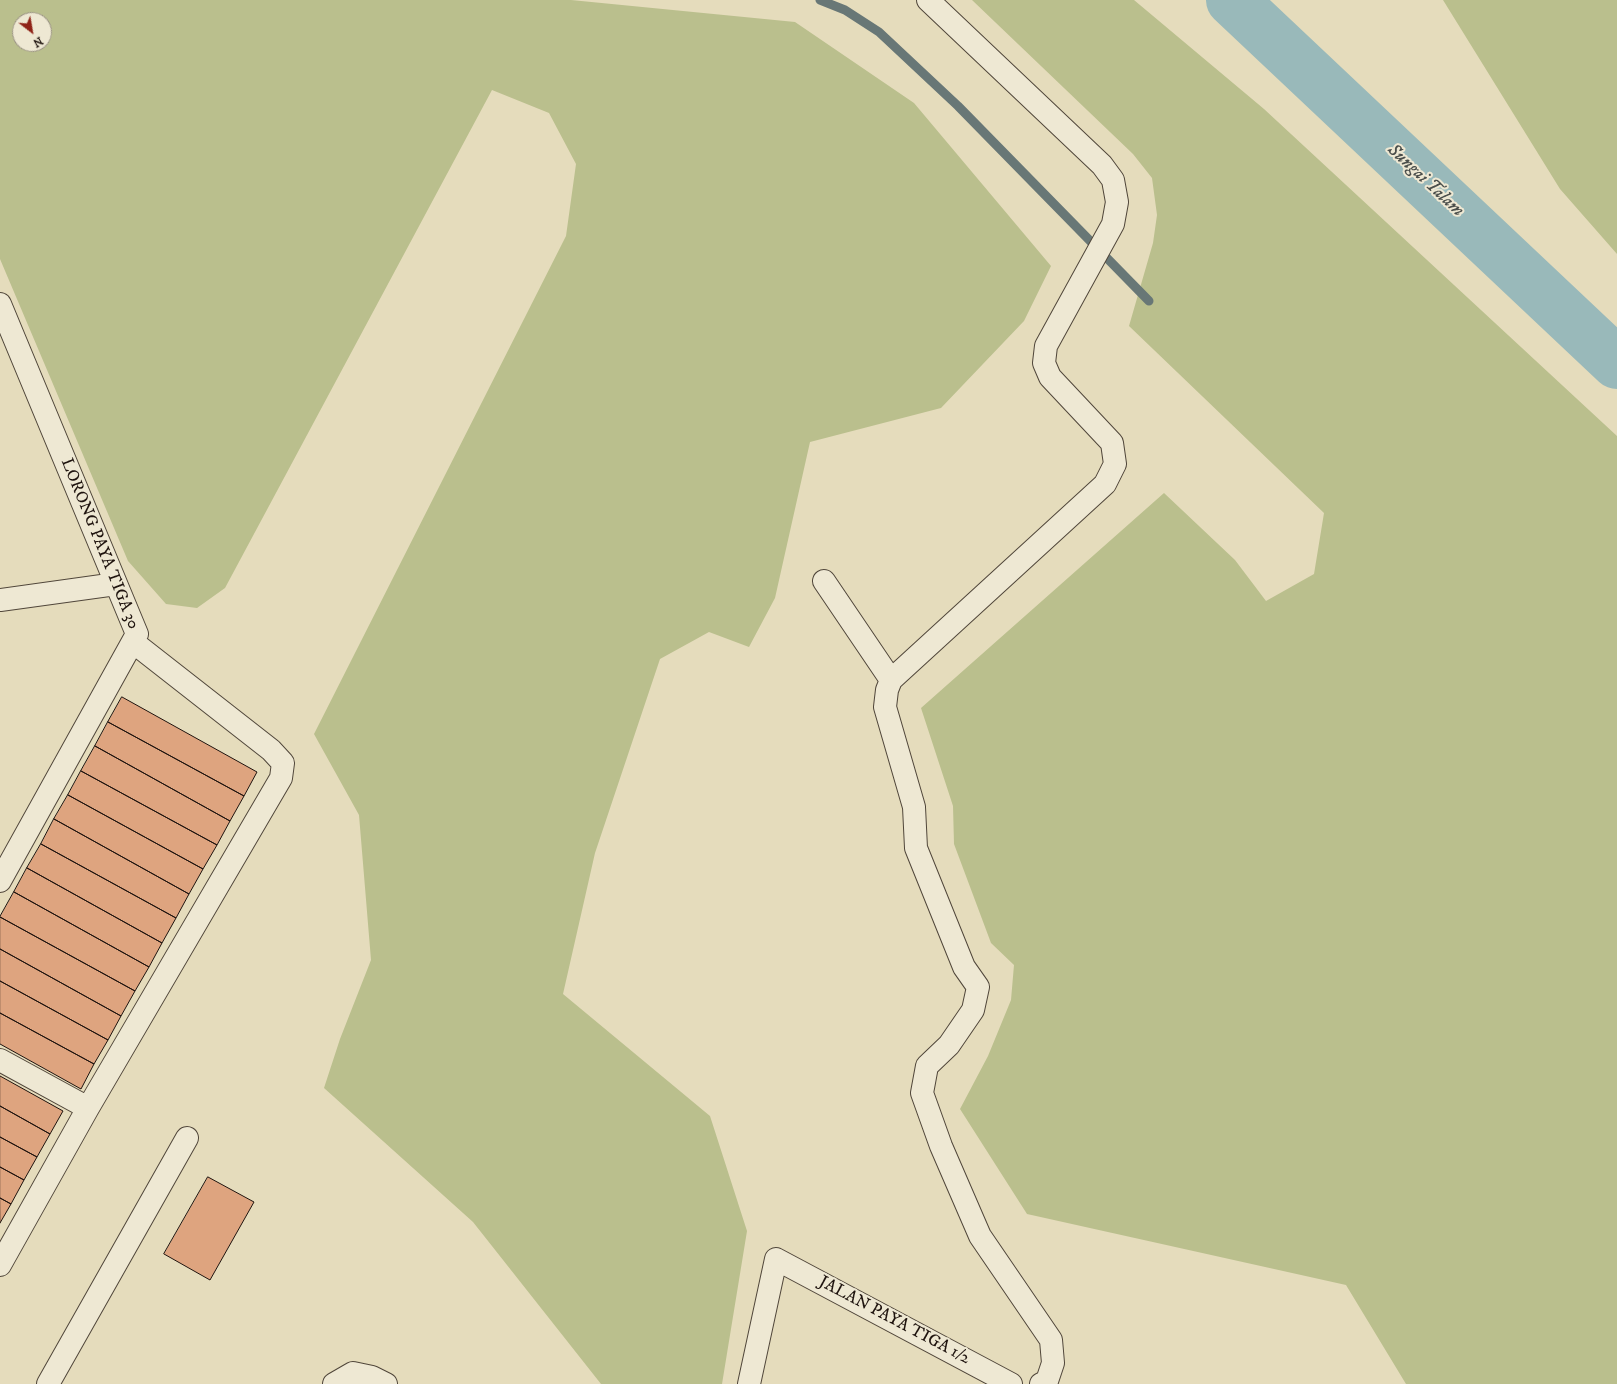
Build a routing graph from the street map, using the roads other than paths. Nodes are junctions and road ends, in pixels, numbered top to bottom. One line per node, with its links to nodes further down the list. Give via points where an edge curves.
1 (928, 0): 7 (street, via 1102,165 1113,180 1117,202 1113,224 1046,346 1044,363 1050,377 1112,444 1115,464 1105,484)
2 (0, 304): 4 (street, LORONG PAYA TIGA 30)
3 (824, 581): 7 (street)
4 (116, 584): 5 (street); 6 (street, LORONG PAYA TIGA 30, via 137,634)
5 (0, 600)
6 (133, 642): 8 (street, LORONG PAYA TIGA 30); 10 (street, via 271,750 283,763 281,778)
7 (891, 680): 18 (street, via 887,690 886,707 914,807 916,848 964,967 978,987 974,1010 949,1044 927,1066 922,1093 941,1146 980,1236 1051,1340 1053,1363 1047,1381)
8 (0, 881)
9 (0, 1060): 10 (street)
10 (88, 1108): 12 (street)
11 (187, 1138): 13 (street)
12 (0, 1265)
13 (48, 1384)
14 (334, 1384): 15 (street, via 354,1373 372,1377)
15 (386, 1384)
16 (749, 1384): 17 (street, JALAN PAYA TIGA 1/2, via 776,1259)
17 (1012, 1384)
18 (1041, 1384)

